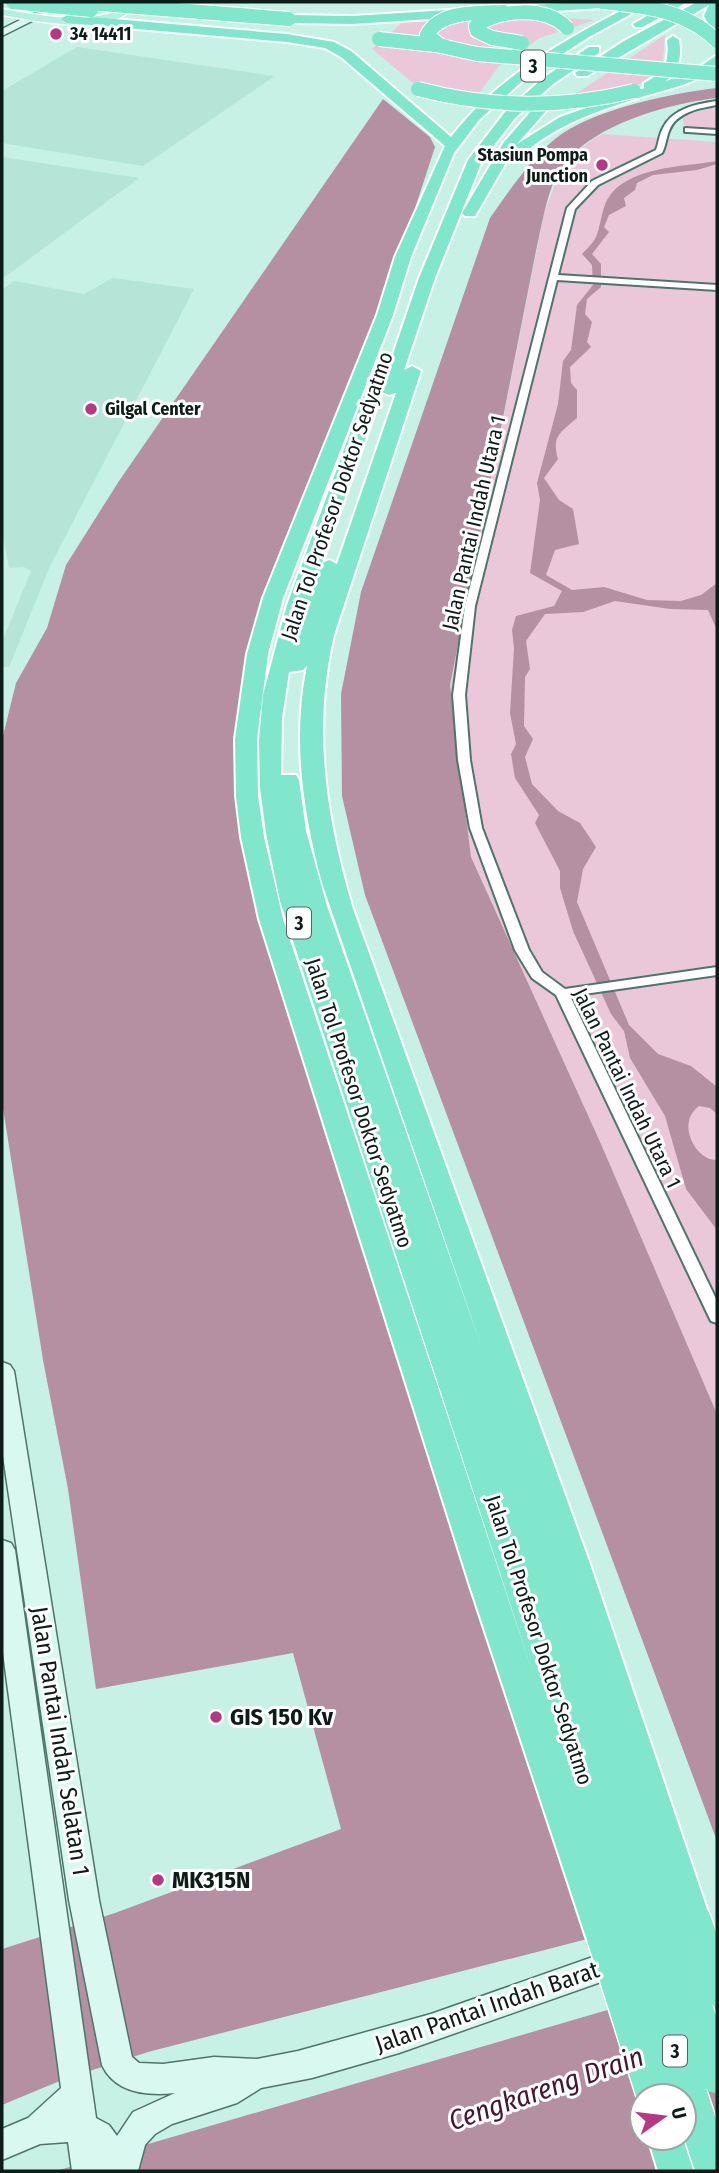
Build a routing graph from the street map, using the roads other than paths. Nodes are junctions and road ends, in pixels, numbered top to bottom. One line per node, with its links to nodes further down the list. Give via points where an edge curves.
1 (13, 2): 21 (highway, bridge)
2 (68, 2): 21 (highway, bridge)
3 (75, 2): 20 (highway, bridge)
4 (117, 2): 19 (main road, via 126,7 119,15)
5 (134, 2): 18 (highway, via 290,16)
6 (489, 2): 16 (highway)
7 (517, 2): 16 (highway)
8 (602, 2): 26 (highway, bridge, via 675,16 703,28)
9 (620, 2): 14 (highway); 29 (highway, bridge, via 445,20 431,26 428,36 446,48 486,55)
10 (647, 2): 35 (highway, Jalan Tol Profesor Doktor Sedyatmo / 3, via 562,47 523,74)
11 (706, 2): 13 (highway, Jalan Tol Profesor Doktor Sedyatmo / 3)
12 (717, 2): 22 (highway, via 710,16)
13 (678, 6): 25 (highway, bridge, via 672,28 675,59 668,74 634,92 582,103 468,101 418,89 387,76); 36 (highway, Jalan Tol Profesor Doktor Sedyatmo / 3, via 551,99 509,145); 44 (highway, Jalan Tol Profesor Doktor Sedyatmo / 3, via 569,56 502,110 464,159 415,277 290,622 275,685 270,740 272,808 292,901)
14 (546, 8): 16 (highway, bridge)
15 (2, 12): 17 (main road)
16 (405, 15): 18 (highway); 20 (highway)
17 (34, 16): 19 (main road); 23 (street)
18 (365, 17): 20 (highway)
19 (67, 19): 35 (highway, via 321,43 346,54)
20 (294, 19)
21 (202, 20): 24 (highway); 25 (highway)
22 (717, 30)
23 (2, 33)
24 (376, 37): 28 (highway, bridge); 29 (highway, bridge)
25 (342, 41): 35 (highway, via 379,77 433,110 446,126)
26 (717, 41)
27 (717, 59): 32 (highway, via 698,74)
28 (717, 67): 35 (highway, bridge, via 511,42 484,35 476,26 488,18 522,13 555,19 567,28 497,81)
29 (717, 74)
30 (717, 83): 32 (highway, via 666,89)
31 (717, 103): 37 (street, Jalan Pantai Indah Utara 1, via 673,118 659,151 583,192 571,208)
32 (599, 107): 36 (highway, via 552,126 524,146)
33 (688, 130): 34 (street)
34 (717, 132)
35 (445, 146): 44 (highway, Jalan Tol Profesor Doktor Sedyatmo / 3, via 258,644 248,711 250,824 271,919 486,1587)
36 (463, 229): 44 (highway, Jalan Tol Profesor Doktor Sedyatmo / 3, via 320,644 312,702 317,816 349,934 574,1564)
37 (552, 278): 38 (street); 40 (street, Jalan Pantai Indah Utara 1, via 470,606 459,695 476,828 522,950 537,975)
38 (717, 288)
39 (717, 971): 40 (street)
40 (562, 993): 41 (street, Jalan Pantai Indah Utara 1)
41 (717, 1317)
42 (2, 1371): 49 (street, Jalan Pantai Indah Selatan 1, via 84,1900 118,2065 126,2075)
43 (2, 1550): 48 (street, Jalan Pantai Indah Selatan 1)
44 (664, 1928): 45 (highway, Jalan Tol Profesor Doktor Sedyatmo / 3, bridge); 46 (highway, Jalan Tol Profesor Doktor Sedyatmo / 3, bridge); 47 (highway, Jalan Tol Profesor Doktor Sedyatmo / 3, bridge); 49 (street, Jalan Pantai Indah Barat, via 402,2038 254,2075 221,2094); 55 (highway, Jalan Tol Profesor Doktor Sedyatmo / 3, bridge)
45 (717, 1988)
46 (717, 2075)
47 (656, 2082)
48 (76, 2087): 50 (street); 53 (street, Jalan Pantai Indah Selatan 1)
49 (162, 2094): 53 (street, via 139,2127)
50 (39, 2129): 51 (street); 53 (street)
51 (2, 2146)
52 (672, 2152): 54 (highway)
53 (104, 2157)
54 (678, 2171)
55 (715, 2171)

